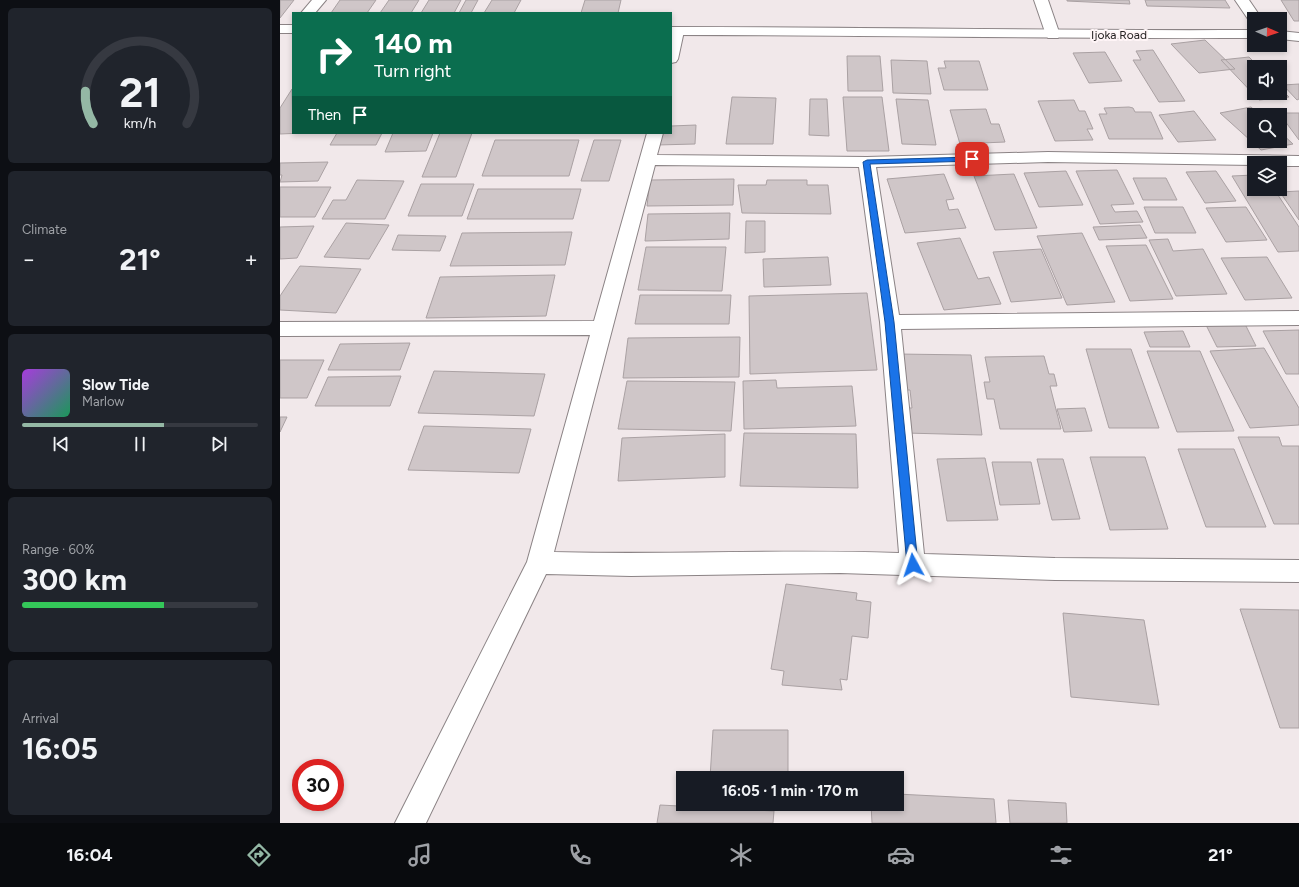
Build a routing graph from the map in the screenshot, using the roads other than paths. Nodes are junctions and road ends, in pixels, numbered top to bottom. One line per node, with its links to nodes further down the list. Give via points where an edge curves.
1 (319, 0): 4 (street)
2 (1041, 0): 10 (street)
3 (1242, 0): 5 (street)
4 (309, 12)
5 (1250, 12)
6 (280, 29): 7 (street)
7 (292, 29)
8 (674, 31): 10 (street, Ijoka Road); 13 (street)
9 (1247, 34): 10 (street, Ijoka Road)
10 (1053, 35)
11 (1287, 36): 12 (street)
12 (1299, 37)
13 (672, 50)
14 (655, 134): 15 (street)
15 (649, 160): 17 (street); 20 (street)
16 (1299, 161): 17 (street, via 1048,157)
17 (867, 162): 19 (street)
18 (1299, 318): 19 (street)
19 (890, 322): 23 (street)
20 (603, 328): 21 (street); 22 (street)
21 (280, 329)
22 (539, 563): 23 (street, via 631,565 840,562); 25 (street)
23 (913, 565): 24 (street)
24 (1299, 571)
25 (410, 823)

